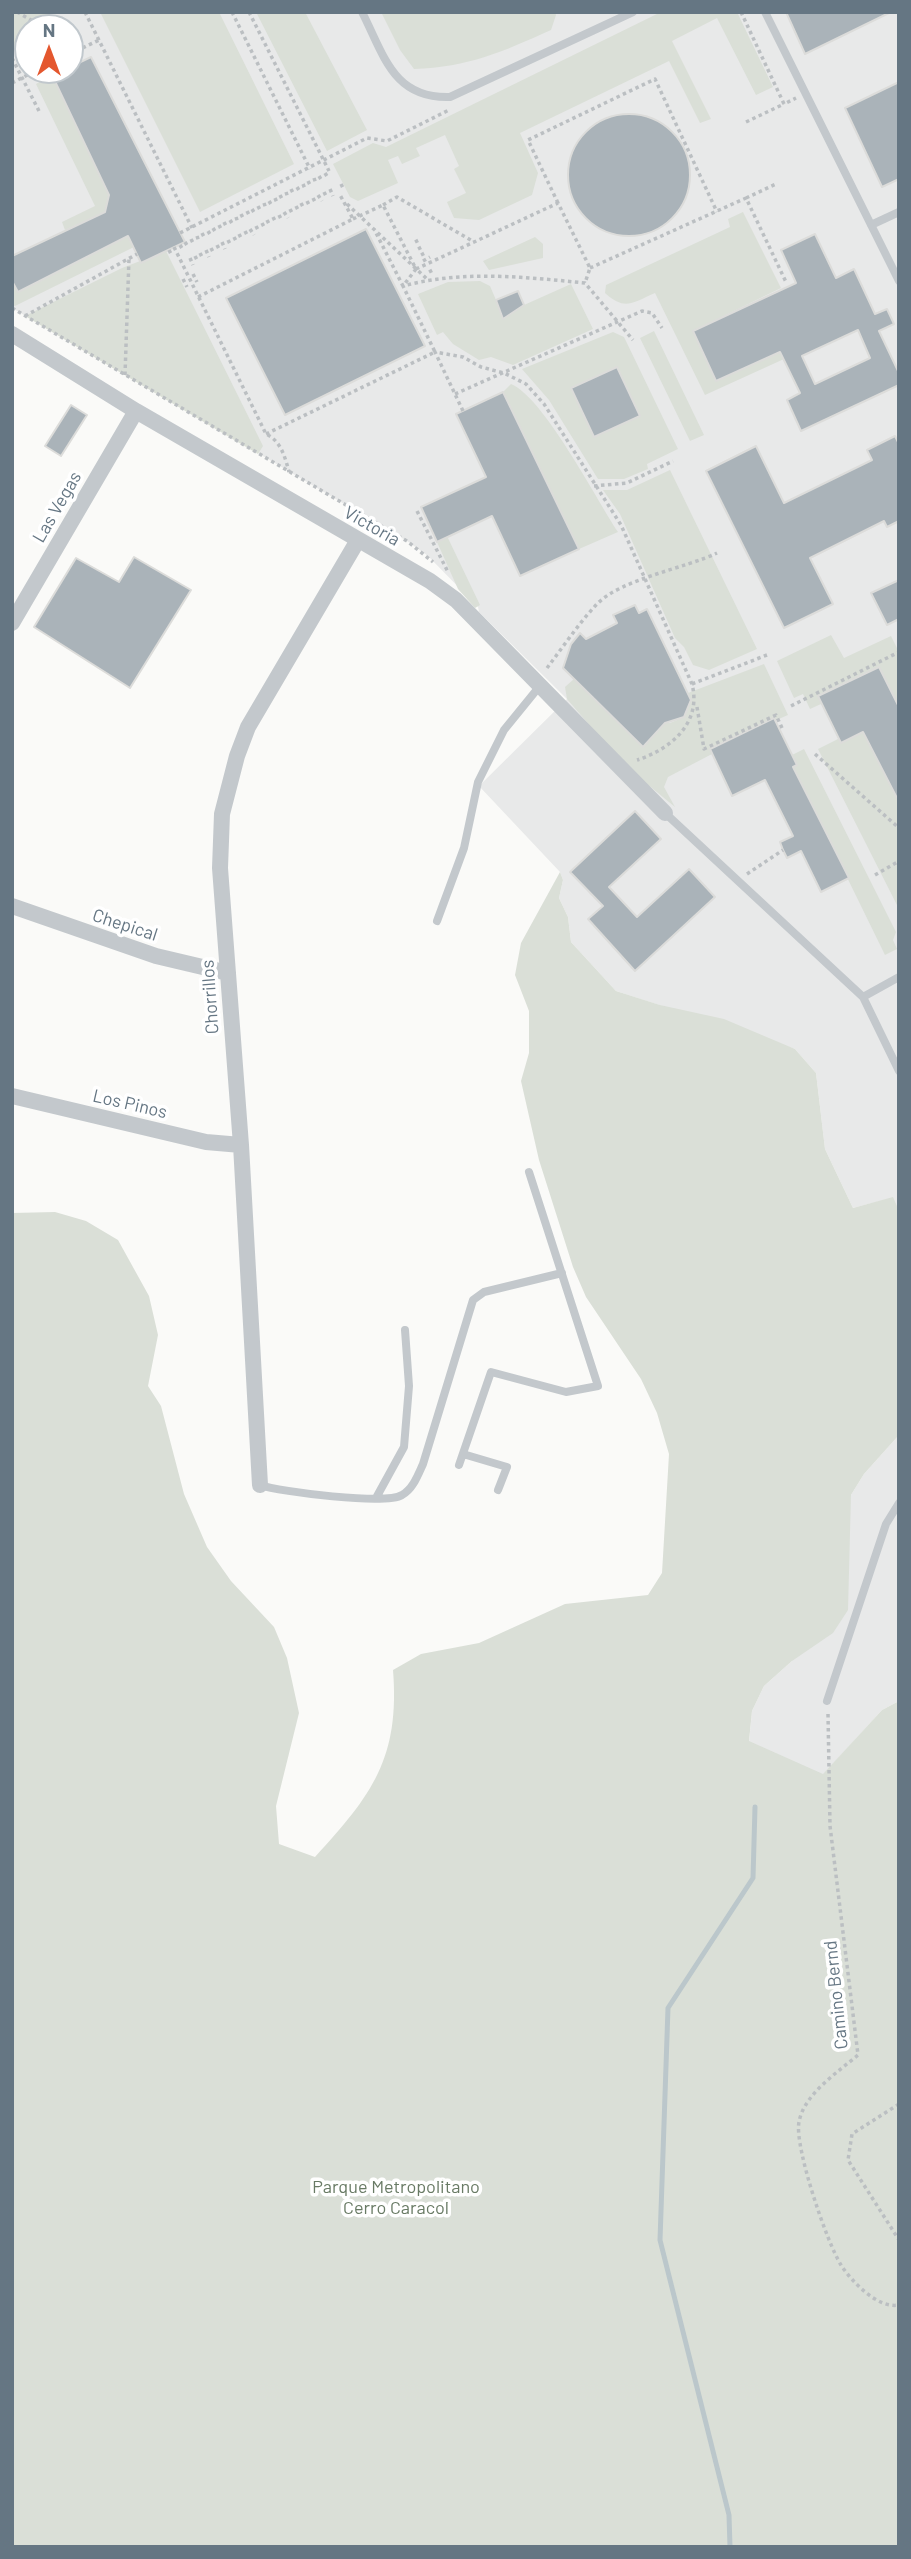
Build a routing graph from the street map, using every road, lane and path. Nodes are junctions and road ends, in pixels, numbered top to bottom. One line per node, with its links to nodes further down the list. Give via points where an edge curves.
1 (85, 12): 8 (path)
2 (232, 12): 17 (path)
3 (249, 12): 16 (path)
4 (362, 12): 5 (lane, via 397,80 438,97 450,97)
5 (633, 12)
6 (741, 12): 12 (path)
7 (765, 12): 11 (lane)
8 (99, 40): 9 (path); 96 (path)
9 (84, 47)
10 (26, 84): 14 (path)
11 (806, 93): 12 (path); 93 (lane)
12 (785, 104): 15 (path)
13 (459, 106): 16 (path, via 387,141 367,138)
14 (40, 113)
15 (746, 122)
16 (323, 162): 17 (path); 18 (path)
17 (310, 169): 96 (path)
18 (328, 171): 19 (path); 22 (path)
19 (333, 175)
20 (319, 176): 24 (path)
21 (314, 178): 26 (path)
22 (328, 178)
23 (308, 181): 30 (path)
24 (322, 181)
25 (303, 184): 33 (path)
26 (316, 184)
27 (341, 184): 38 (path)
28 (776, 184): 47 (path)
29 (297, 187): 36 (path)
30 (311, 187)
31 (335, 187): 38 (path)
32 (291, 190): 40 (path)
33 (305, 190)
34 (330, 190): 42 (path)
35 (286, 192): 44 (path)
36 (300, 192)
37 (324, 192): 46 (path)
38 (340, 192): 52 (path)
39 (280, 195): 49 (path)
40 (294, 195)
41 (318, 195): 51 (path)
42 (333, 196)
43 (275, 198): 54 (path)
44 (289, 198)
45 (313, 198): 57 (path)
46 (327, 198)
47 (746, 198): 71 (path); 162 (path)
48 (269, 201): 60 (path)
49 (283, 201)
50 (307, 201): 62 (path)
51 (322, 201)
52 (343, 201): 77 (path); 82 (path)
53 (264, 203): 64 (path)
54 (277, 203)
55 (301, 203): 66 (path)
56 (558, 203): 71 (path, via 528,140 655,79); 124 (path); 151 (path)
57 (316, 204)
58 (383, 205): 77 (path); 124 (path, via 397,197); 152 (path)
59 (258, 206): 68 (path)
60 (272, 206)
61 (296, 206): 70 (path)
62 (310, 207)
63 (252, 209): 74 (path)
64 (266, 209)
65 (290, 209): 76 (path)
66 (304, 209)
67 (247, 211): 79 (path)
68 (261, 212)
69 (284, 212): 81 (path)
70 (299, 212)
71 (717, 212): 151 (path)
72 (899, 212): 93 (lane)
73 (241, 214): 84 (path)
74 (255, 214)
75 (279, 215): 86 (path)
76 (293, 215)
77 (360, 216): 82 (path); 101 (path)
78 (236, 217): 88 (path)
79 (250, 217)
80 (273, 218): 90 (path)
81 (288, 218)
82 (353, 219): 167 (path)
83 (230, 220): 92 (path)
84 (244, 220)
85 (267, 220): 95 (path)
86 (282, 220)
87 (225, 222): 98 (path)
88 (238, 223)
89 (262, 223): 100 (path)
90 (276, 223)
91 (219, 225): 103 (path)
92 (233, 225)
93 (870, 225): 160 (lane)
94 (256, 226): 105 (path)
95 (270, 226)
96 (192, 228): 106 (path)
97 (213, 228): 108 (path)
98 (227, 228)
99 (250, 229): 110 (path)
100 (265, 229)
101 (374, 229): 152 (path); 165 (path)
102 (208, 231): 112 (path)
103 (222, 231)
104 (245, 231): 114 (path)
105 (259, 232)
106 (180, 233)
107 (202, 233): 116 (path)
108 (216, 233)
109 (239, 234): 119 (path)
110 (254, 235)
111 (197, 236): 121 (path)
112 (211, 236)
113 (234, 237): 125 (path)
114 (248, 237)
115 (191, 239): 127 (path)
116 (205, 239)
117 (421, 239): 123 (path)
118 (228, 240): 129 (path)
119 (242, 240)
120 (185, 242): 132 (path)
121 (200, 242)
122 (222, 242): 134 (path)
123 (415, 242)
124 (474, 242): 152 (path)
125 (237, 243)
126 (180, 244): 137 (path)
127 (194, 245)
128 (216, 245): 139 (path)
129 (231, 246)
130 (424, 246): 135 (path)
131 (174, 247): 167 (path)
132 (188, 247)
133 (211, 248): 138 (path, via 211,255)
134 (225, 248)
135 (418, 248)
136 (169, 250): 144 (path)
137 (183, 250)
138 (206, 250)
139 (220, 251)
140 (427, 252): 143 (path)
141 (200, 253): 149 (path, via 201,261 192,257)
142 (137, 254): 146 (path)
143 (421, 255)
144 (172, 256)
145 (430, 257): 147 (path)
146 (129, 258): 168 (path); 175 (path)
147 (423, 261)
148 (432, 264): 150 (path)
149 (193, 265)
150 (426, 266)
151 (590, 268): 163 (path)
152 (416, 269): 158 (path); 165 (path)
153 (435, 270): 154 (path)
154 (429, 272)
155 (193, 274): 161 (path)
156 (438, 275): 158 (path)
157 (183, 279): 166 (path)
158 (429, 279): 163 (path, via 504,275); 165 (path)
159 (441, 281): 164 (path)
160 (899, 281)
161 (197, 282)
162 (786, 282)
163 (585, 283): 169 (path)
164 (435, 284)
165 (403, 286): 173 (path)
166 (187, 287)
167 (198, 297): 179 (path)
168 (25, 316)
169 (618, 323): 170 (path, via 642,311 652,313); 172 (path); 174 (path)
170 (662, 328)
171 (12, 334): 177 (street, Victoria)
172 (633, 341)
173 (435, 352): 174 (path); 176 (path); 179 (path)
174 (504, 373): 176 (path); 182 (path, via 526,384 544,404)
175 (125, 375)
176 (455, 394): 178 (path)
177 (136, 411): 184 (street, Victoria); 188 (street, Las Vegas)
178 (463, 411)
179 (267, 434): 181 (path, via 275,438)
180 (673, 461): 182 (path, via 627,483)
181 (289, 472)
182 (594, 486): 187 (path, via 621,525)
183 (417, 511): 186 (path)
184 (358, 540): 191 (street, Victoria, via 456,600); 206 (street, Chorrillos, via 264,697 237,756 220,837)
185 (718, 553): 187 (path)
186 (451, 577)
187 (643, 579): 191 (path, via 599,602); 192 (path)
188 (12, 623)
189 (899, 652): 194 (path)
190 (767, 656): 192 (path)
191 (540, 681): 198 (street, Victoria); 205 (lane, via 504,730 478,782 464,848)
192 (692, 684): 193 (path)
193 (696, 702): 195 (path, via 704,749 776,715); 197 (path, via 679,735)
194 (791, 706)
195 (782, 728)
196 (815, 754): 199 (path)
197 (634, 760)
198 (665, 813): 208 (lane)
199 (899, 828)
200 (783, 850): 202 (path)
201 (899, 861): 203 (path)
202 (748, 873)
203 (875, 875)
204 (12, 906): 206 (street, Chepical, via 156,956)
205 (437, 921)
206 (228, 973): 211 (street, Chorrillos)
207 (899, 977): 208 (lane)
208 (863, 997): 209 (lane)
209 (899, 1071)
210 (12, 1096): 211 (street, Los Pinos, via 206,1142)
211 (240, 1145): 217 (street, Chorrillos)
212 (529, 1172): 213 (lane)
213 (562, 1273): 215 (lane, via 598,1386 566,1392 491,1372); 219 (lane, via 484,1292 473,1300 423,1464 401,1496)
214 (405, 1330): 219 (lane, via 409,1386 404,1447)
215 (463, 1454): 216 (lane); 218 (lane, via 507,1467)
216 (459, 1465)
217 (260, 1485): 219 (lane)
218 (498, 1490)
219 (376, 1498)
220 (899, 1503): 221 (lane, via 886,1524)
221 (828, 1701): 224 (path, Camino Bernd, via 830,1826 858,2055 818,2088 799,2122 803,2167 841,2265 873,2299)
222 (899, 2104): 223 (path, via 852,2134 848,2160)
223 (899, 2240)
224 (899, 2305)

